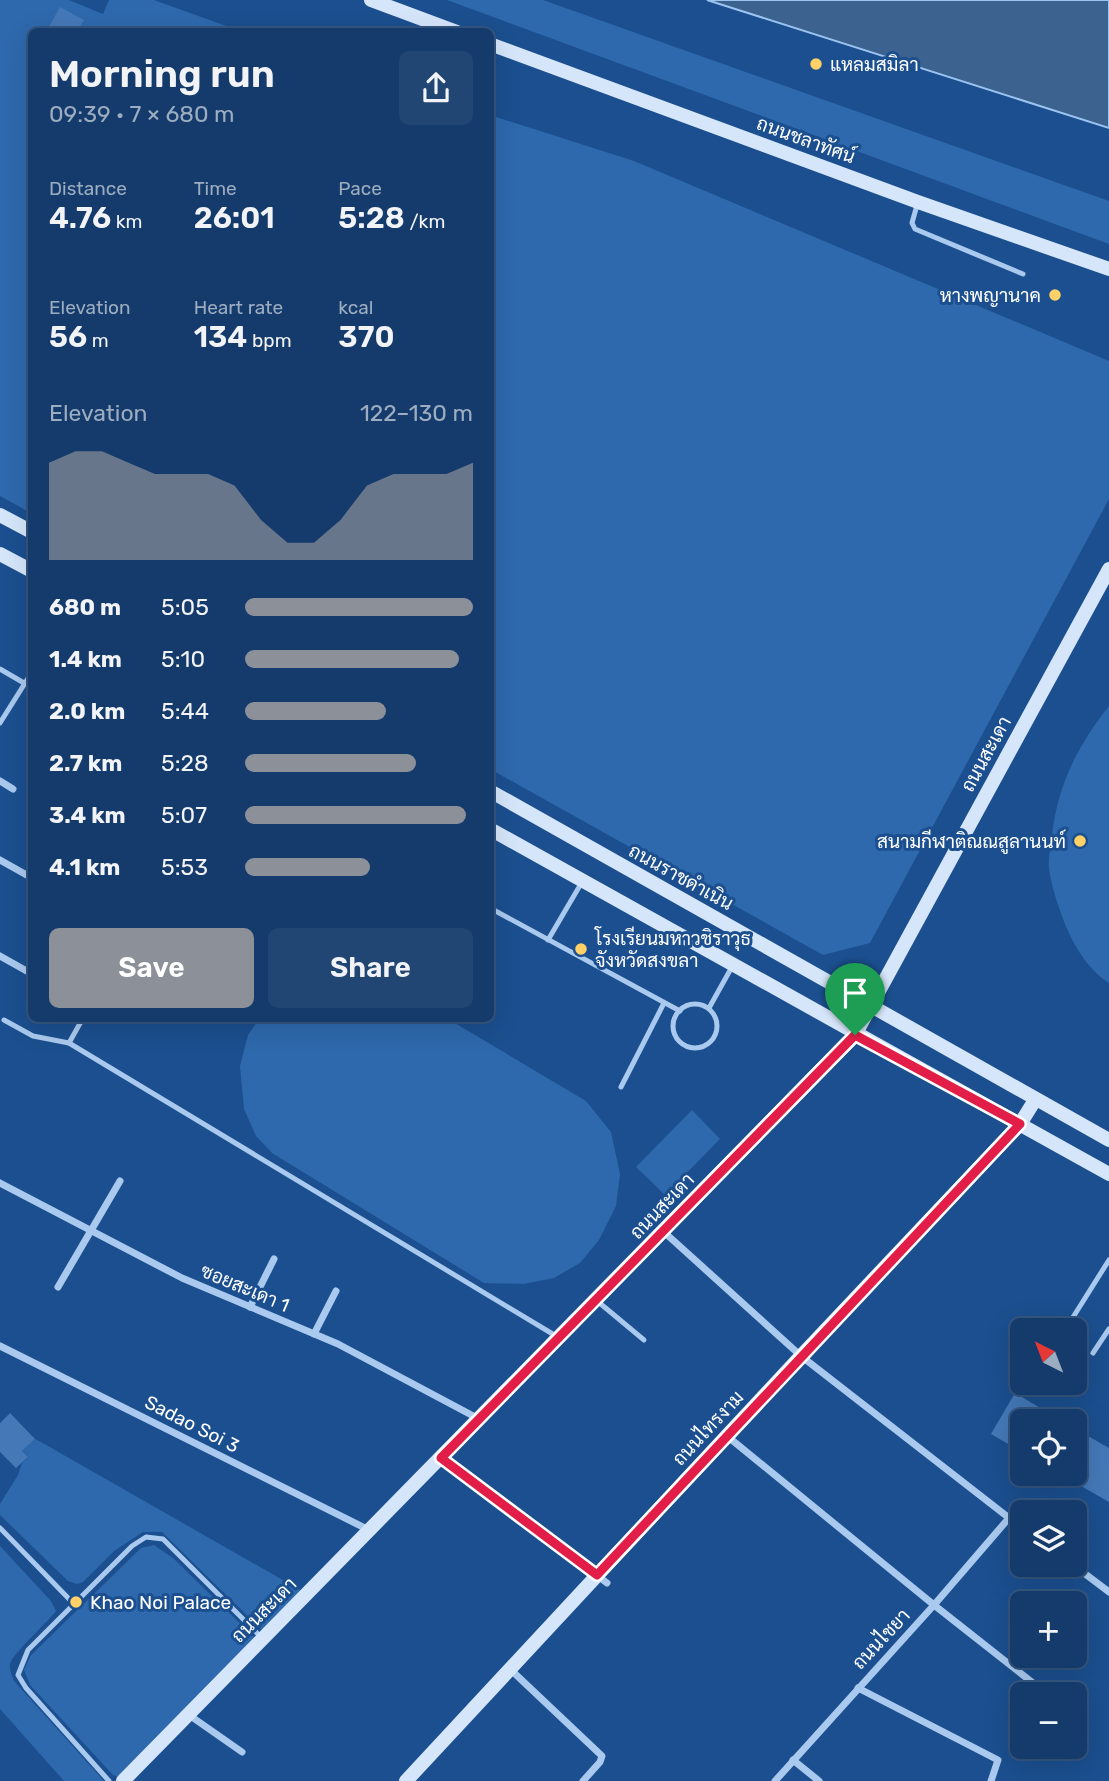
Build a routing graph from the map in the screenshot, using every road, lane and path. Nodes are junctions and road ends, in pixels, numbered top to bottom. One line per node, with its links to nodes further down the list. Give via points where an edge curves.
1 (371, 0): 2 (street)
2 (446, 28)
3 (494, 45): 4 (street, ถนนชลาทัศน์)
4 (918, 202): 5 (street, ถนนชลาทัศน์); 6 (lane, via 912,223 915,229)
5 (1109, 269)
6 (1023, 274)
7 (0, 515): 8 (street)
8 (28, 530)
9 (0, 554): 10 (street)
10 (28, 569)
11 (1109, 569): 29 (street, ถนนสะเดา)
12 (0, 669): 14 (lane)
13 (28, 678): 14 (lane)
14 (24, 683): 15 (lane)
15 (0, 723)
16 (0, 781): 17 (street)
17 (13, 789)
18 (494, 793): 29 (street, ถนนราชดำเนิน)
19 (494, 831): 22 (street)
20 (0, 860): 21 (street)
21 (28, 876)
22 (583, 881): 24 (lane); 26 (street)
23 (494, 910): 24 (lane)
24 (548, 940): 28 (lane)
25 (0, 956): 27 (street)
26 (733, 965): 30 (lane); 34 (street)
27 (28, 972)
28 (664, 1003): 31 (lane); 36 (lane)
29 (870, 1006): 34 (street, ถนนสะเดา); 37 (street, ถนนราชดำเนิน)
30 (709, 1008): 31 (lane, via 694,1004); 31 (lane, via 717,1029 712,1039 692,1048 678,1040 674,1024)
31 (680, 1011)
32 (5, 1020): 35 (lane, via 33,1036)
33 (81, 1022): 35 (lane)
34 (855, 1035): 38 (street); 44 (street, ถนนสะเดา)
35 (68, 1043): 54 (lane)
36 (621, 1087)
37 (1035, 1100): 38 (street, ถนนไทรงาม); 39 (street, ถนนราชดำเนิน)
38 (1020, 1124): 40 (street); 58 (street, ถนนไทรงาม)
39 (1109, 1140)
40 (1109, 1174)
41 (120, 1181): 43 (street)
42 (0, 1183): 43 (street, ซอยสะเดา 1)
43 (90, 1230): 47 (street); 50 (street, ซอยสะเดา 1)
44 (664, 1232): 49 (street, ถนนสะเดา); 58 (street)
45 (274, 1259): 50 (street)
46 (1109, 1260): 51 (lane)
47 (58, 1287)
48 (336, 1291): 53 (street)
49 (596, 1300): 54 (street, ถนนสะเดา); 55 (lane)
50 (250, 1307): 53 (street, ซอยสะเดา 1)
51 (1073, 1318)
52 (1109, 1329): 57 (lane)
53 (314, 1334): 59 (street, ซอยสะเดา 1)
54 (559, 1338): 59 (street, ถนนสะเดา)
55 (644, 1340)
56 (0, 1346): 64 (street, Sadao Soi 3)
57 (1093, 1353)
58 (801, 1356): 60 (street, ถนนไทรงาม); 62 (street)
59 (479, 1419): 61 (street, ถนนสะเดา)
60 (727, 1436): 66 (street, ถนนไทรงาม); 69 (street)
61 (441, 1458): 64 (street, ถนนสะเดา); 66 (street)
62 (1009, 1518): 69 (street, ถนนไชยา)
63 (0, 1528): 68 (lane)
64 (369, 1531): 70 (street, ถนนสะเดา)
65 (1087, 1575): 67 (street)
66 (602, 1579): 71 (street, ถนนไทรงาม)
67 (1109, 1592)
68 (73, 1603): 70 (lane, via 132,1546 146,1537 163,1539); 77 (lane, via 28,1650 18,1675)
69 (934, 1605): 72 (street); 73 (street, ถนนไชยา)
70 (263, 1639): 74 (street, ถนนสะเดา)
71 (510, 1669): 79 (street, ถนนไทรงาม); 80 (street, via 601,1756)
72 (1032, 1682)
73 (858, 1688): 76 (street, ถนนไชยา); 83 (street, via 998,1760)
74 (188, 1715): 75 (street); 78 (street, ถนนสะเดา)
75 (242, 1752)
76 (793, 1760): 81 (street, ถนนไชยา); 82 (street)
77 (109, 1781)
78 (123, 1781)
79 (406, 1781)
80 (583, 1781)
81 (775, 1781)
82 (819, 1781)
83 (991, 1781)

